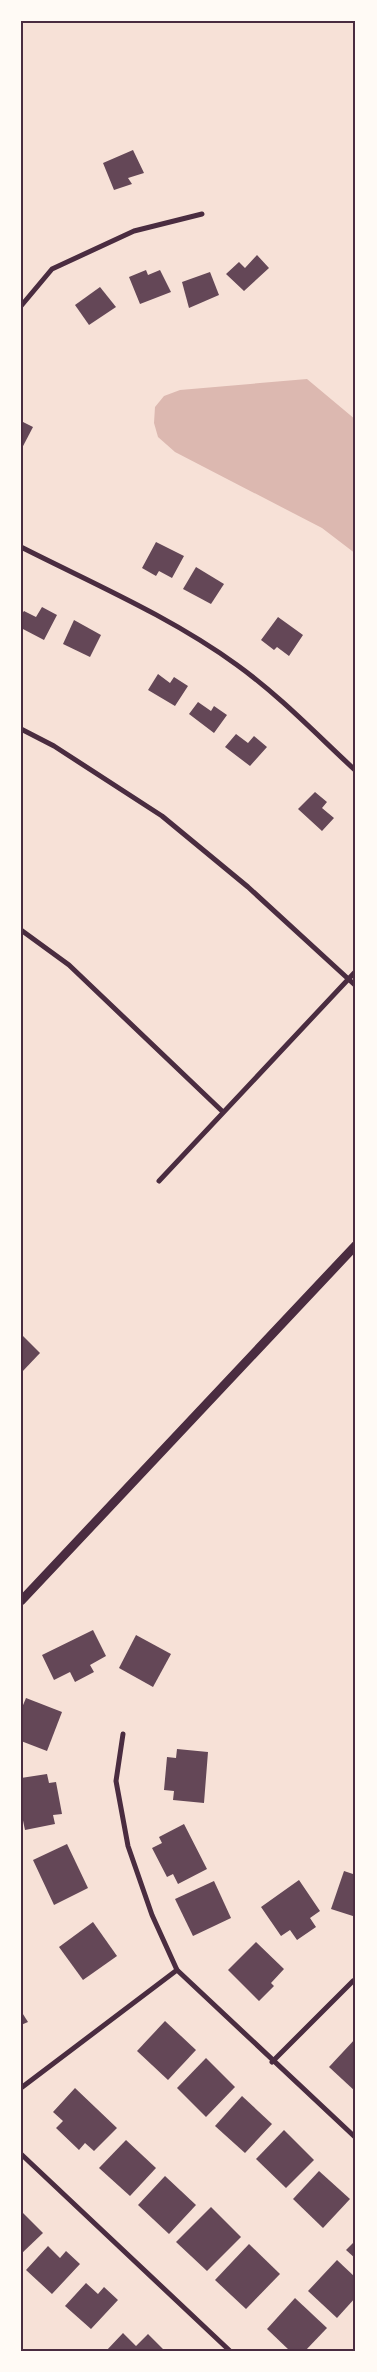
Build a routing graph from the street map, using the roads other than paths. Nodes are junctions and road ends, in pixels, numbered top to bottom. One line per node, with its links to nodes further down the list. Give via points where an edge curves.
1 (202, 214): 2 (street, via 134,232 52,269)
2 (21, 306)
3 (21, 547): 5 (street, via 168,622 236,665 276,696)
4 (21, 729): 8 (street, via 54,746 162,816 248,887)
5 (356, 771)
6 (21, 930): 10 (street, via 69,965)
7 (356, 971): 8 (street)
8 (348, 979): 9 (street); 10 (street)
9 (356, 986)
10 (222, 1111): 11 (street)
11 (159, 1181)
12 (356, 1245): 13 (street)
13 (21, 1601)
14 (123, 1734): 15 (street, via 116,1781 128,1846 152,1915)
15 (177, 1970): 17 (street); 18 (street)
16 (353, 1981): 17 (street)
17 (272, 2062): 19 (street)
18 (21, 2088)
19 (356, 2138)
20 (21, 2154): 21 (street)
21 (230, 2351)

